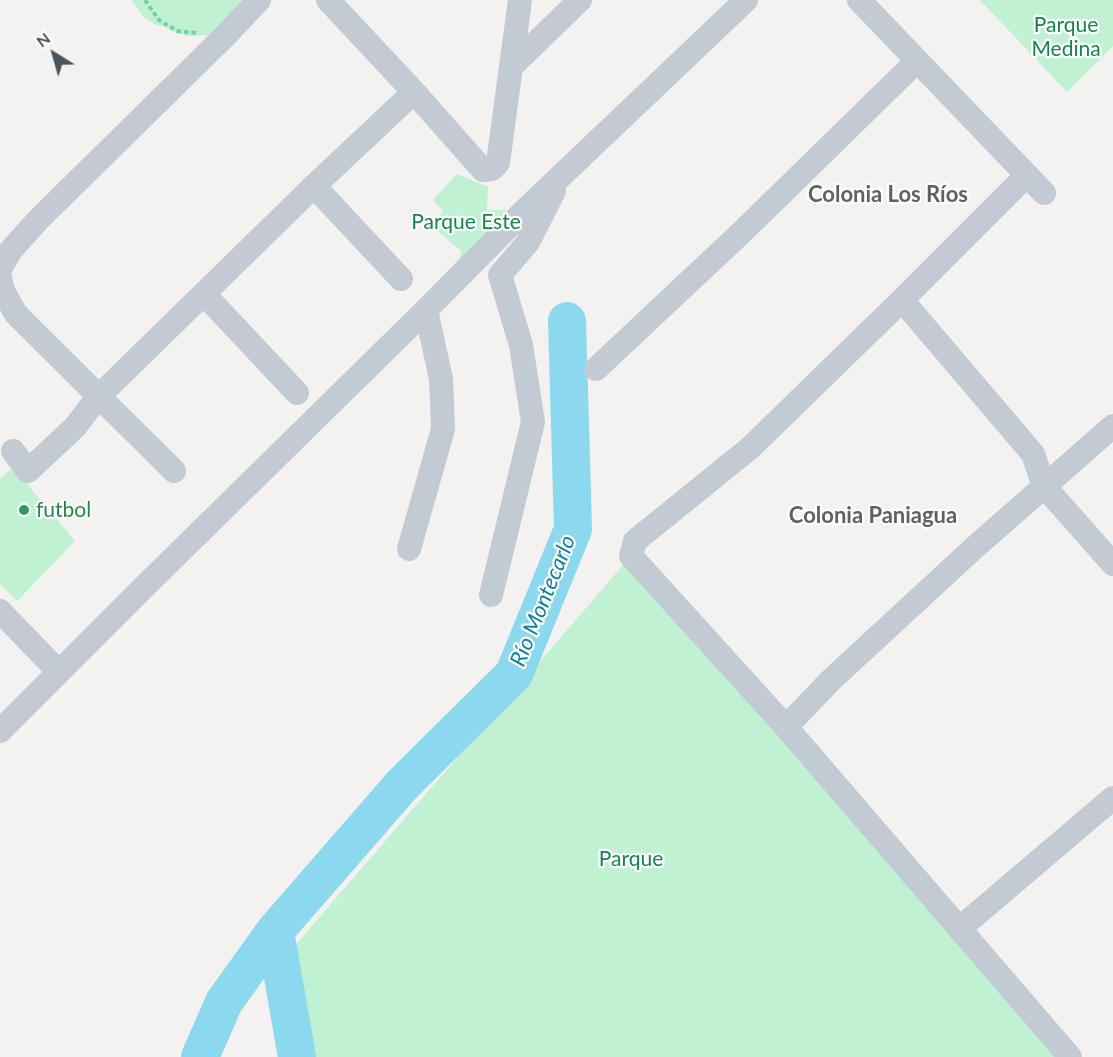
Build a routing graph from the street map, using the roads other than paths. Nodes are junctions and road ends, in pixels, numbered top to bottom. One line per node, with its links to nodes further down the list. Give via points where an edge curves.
1 (259, 0): 14 (street, via 39,219 11,250)
2 (328, 0): 9 (street)
3 (520, 0): 8 (street)
4 (580, 0): 8 (street)
5 (746, 0): 10 (street)
6 (859, 0): 7 (street)
7 (917, 60): 11 (street); 20 (street)
8 (511, 67): 9 (street, via 498,163 492,169 483,170)
9 (414, 92): 12 (street)
10 (564, 173): 19 (street); 29 (street, via 528,242 500,275 521,345 533,422)
11 (1027, 176): 13 (street); 18 (street)
12 (314, 186): 16 (street); 17 (street)
13 (1044, 193)
14 (0, 269)
15 (0, 278): 22 (street, via 16,314)
16 (401, 279)
17 (204, 294): 21 (street); 22 (street)
18 (902, 300): 26 (street, via 1033,454); 32 (street, via 750,448 635,541 631,556)
19 (426, 310): 27 (street, via 441,379 443,429); 31 (street)
20 (596, 369)
21 (297, 393)
22 (98, 397): 24 (street, via 75,427 28,471); 25 (street)
23 (1113, 426): 26 (street)
24 (13, 451)
25 (174, 471)
26 (1044, 486): 28 (street); 32 (street, via 831,680)
27 (409, 549)
28 (1113, 564)
29 (491, 595)
30 (0, 611): 31 (street)
31 (59, 672): 33 (street)
32 (786, 727): 35 (street)
33 (0, 731)
34 (1113, 798): 35 (street)
35 (959, 929): 36 (street)
36 (1070, 1057)

